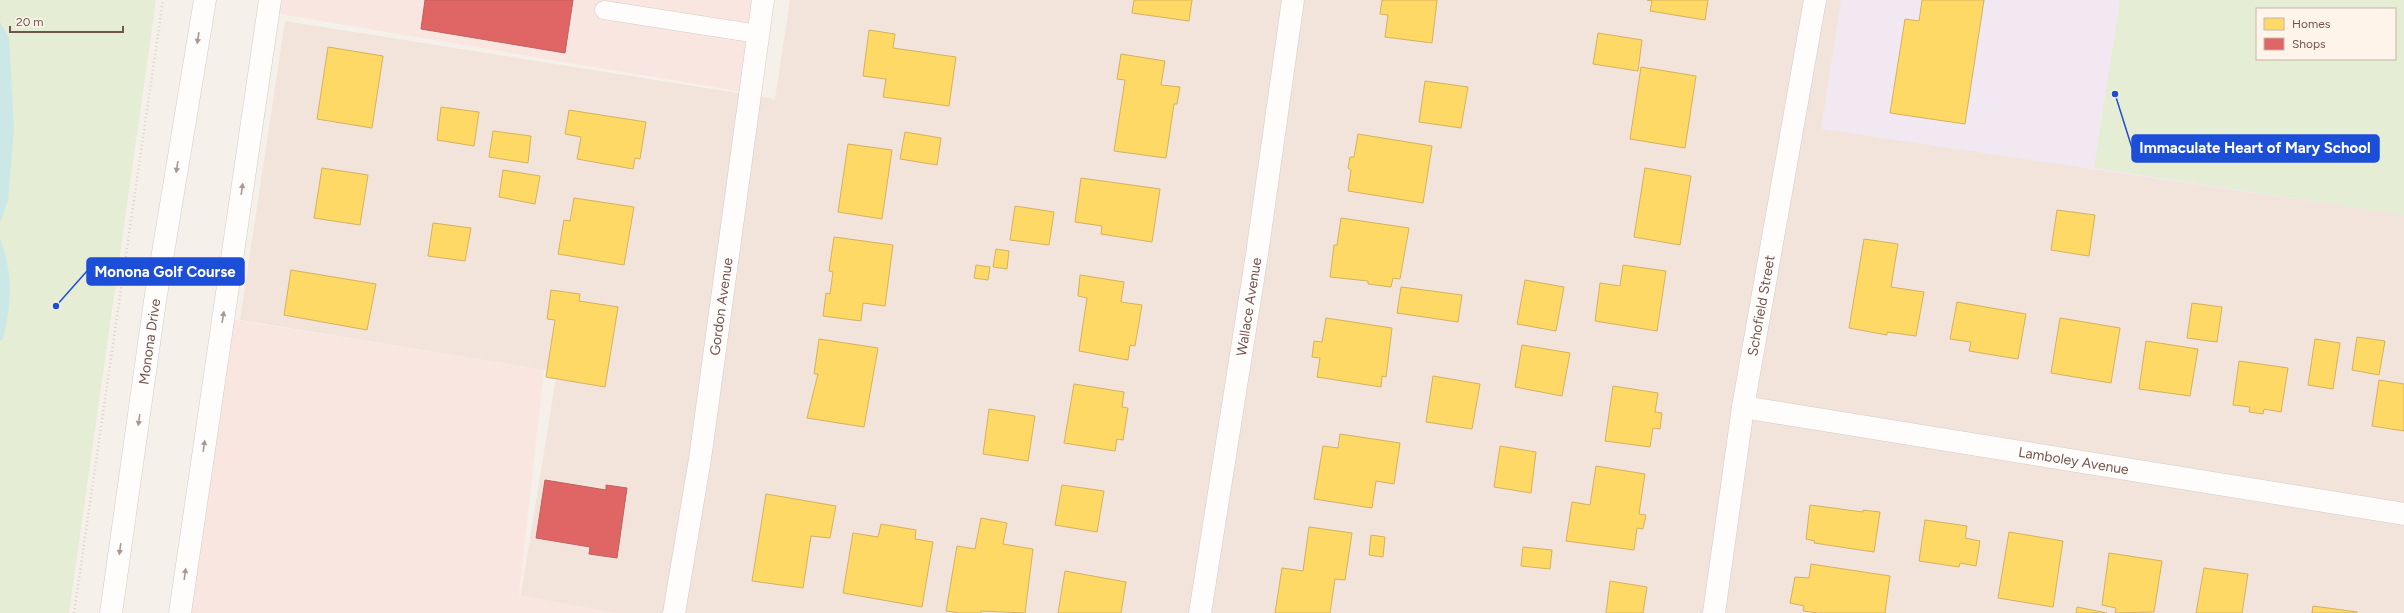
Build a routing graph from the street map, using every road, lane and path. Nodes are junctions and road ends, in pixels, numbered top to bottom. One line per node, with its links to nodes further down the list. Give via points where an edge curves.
1 (163, 0): 11 (path)
2 (205, 0): 12 (street, Monona Drive, one-way to 12, via 155,301)
3 (270, 0): 13 (street, one-way to 3)
4 (763, 0): 8 (street, Gordon Avenue)
5 (1293, 0): 15 (street, Wallace Avenue, via 1257,254)
6 (1815, 0): 9 (street, Schofield Street)
7 (604, 10): 8 (lane)
8 (758, 34): 14 (street, Gordon Avenue, via 700,459)
9 (1743, 407): 10 (street, Lamboley Avenue); 16 (street, Schofield Street)
10 (2404, 514)
11 (74, 613)
12 (111, 613)
13 (180, 613)
14 (674, 613)
15 (1200, 613)
16 (1714, 613)

